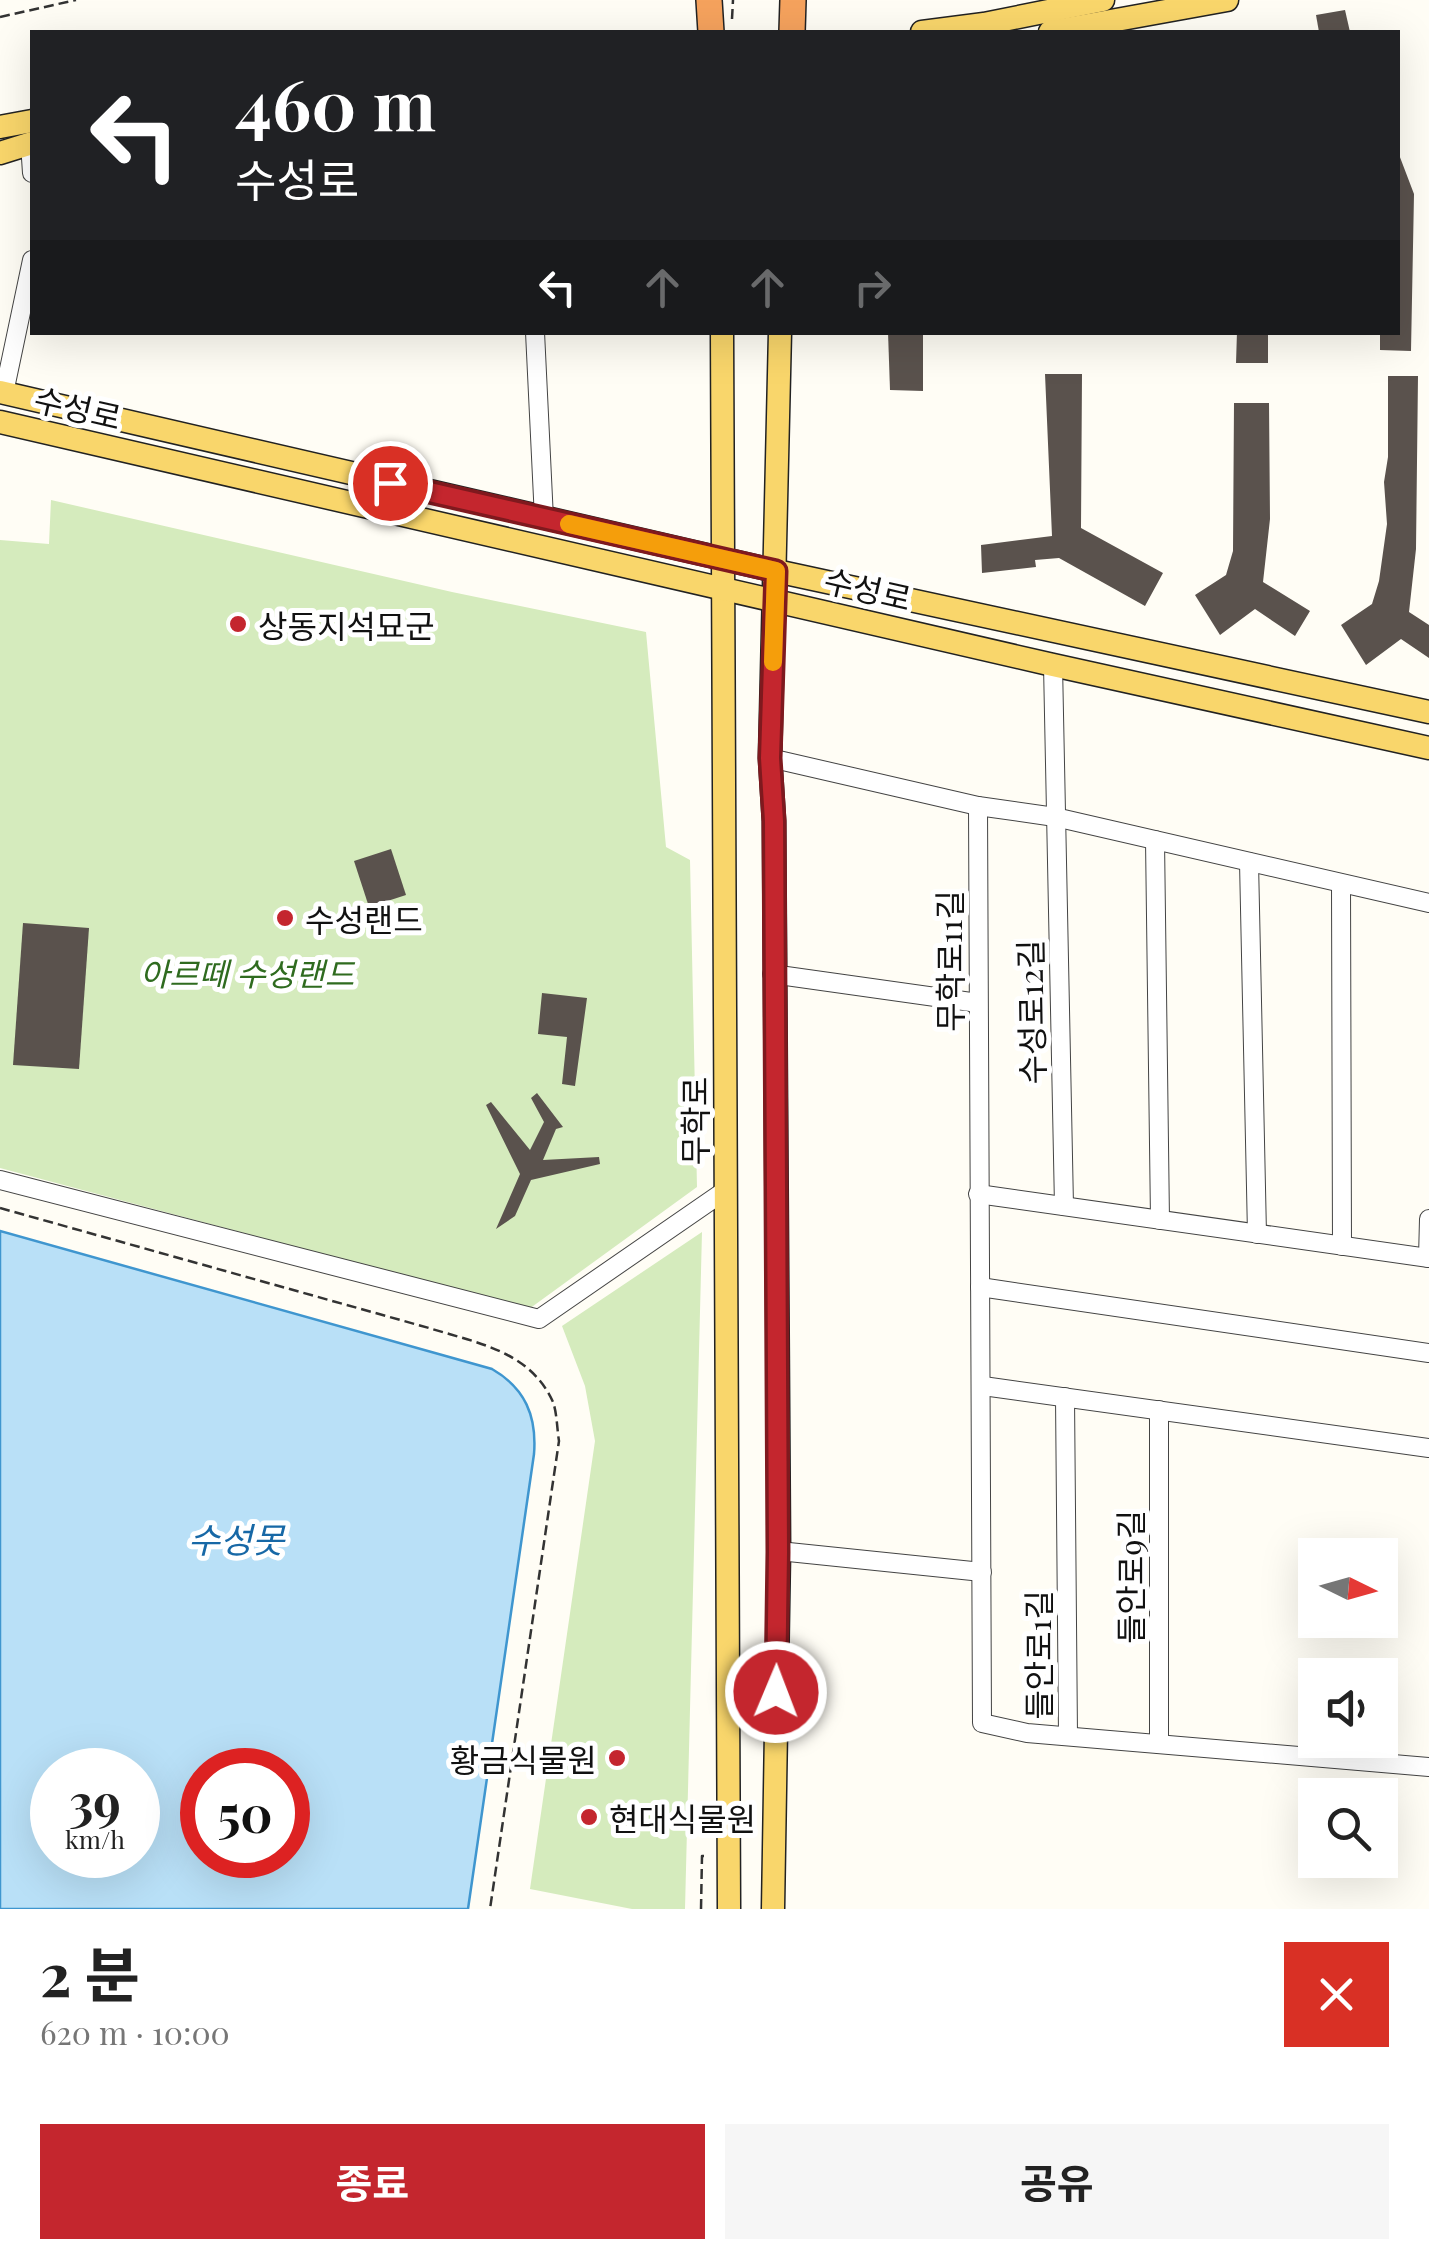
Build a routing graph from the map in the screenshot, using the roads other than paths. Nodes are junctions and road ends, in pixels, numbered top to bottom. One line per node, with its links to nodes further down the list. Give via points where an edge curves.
1 (708, 0): 5 (highway)
2 (793, 0): 6 (highway)
3 (1102, 0): 7 (main road)
4 (1226, 0): 8 (main road)
5 (712, 30)
6 (792, 30)
7 (938, 30)
8 (1061, 30)
9 (0, 127): 10 (main road)
10 (30, 135)
11 (30, 137): 12 (main road)
12 (0, 153)
13 (30, 269): 17 (street)
14 (535, 335): 19 (street)
15 (722, 335): 20 (main road, 무학로)
16 (780, 335): 21 (main road)
17 (2, 393): 19 (main road, 수성로)
18 (0, 422): 22 (main road, 수성로)
19 (544, 519): 20 (main road, 수성로)
20 (725, 559): 21 (main road, 수성로); 22 (main road, 무학로)
21 (776, 571): 23 (main road); 25 (main road, 수성로)
22 (724, 587): 23 (main road, 수성로); 37 (main road, 무학로)
23 (775, 600): 24 (main road, 수성로); 27 (main road)
24 (1053, 665): 26 (main road, 수성로); 29 (street, 수성로12길)
25 (1429, 712)
26 (1429, 748)
27 (770, 758): 28 (street); 34 (main road)
28 (978, 806): 29 (street); 35 (street, 무학로11길)
29 (1055, 817): 30 (street); 39 (street, 수성로12길)
30 (1155, 840): 31 (street); 41 (street)
31 (1249, 862): 32 (street); 42 (street)
32 (1341, 884): 33 (street); 43 (street)
33 (1429, 903)
34 (772, 974): 35 (street); 51 (main road)
35 (978, 1003): 38 (street, 무학로11길)
36 (0, 1180): 37 (street, via 539,1319)
37 (726, 1190): 56 (main road, 무학로)
38 (978, 1194): 39 (street); 45 (street, 무학로11길)
39 (1064, 1206): 41 (street)
40 (1429, 1219): 44 (street)
41 (1160, 1220): 42 (street)
42 (1257, 1234): 43 (street)
43 (1342, 1246): 44 (street)
44 (1429, 1258)
45 (980, 1287): 46 (street); 47 (street, 무학로11길)
46 (1429, 1354)
47 (982, 1386): 48 (street); 52 (street, 무학로11길)
48 (1066, 1397): 49 (street); 53 (street, 들안로1길)
49 (1159, 1410): 50 (street); 54 (street, 들안로9길)
50 (1429, 1448)
51 (778, 1552): 52 (street); 57 (main road)
52 (982, 1572): 53 (street, 들안로1길, via 982,1723)
53 (1068, 1736): 54 (street)
54 (1160, 1744): 55 (street)
55 (1429, 1767)
56 (729, 1909)
57 (774, 1909)

